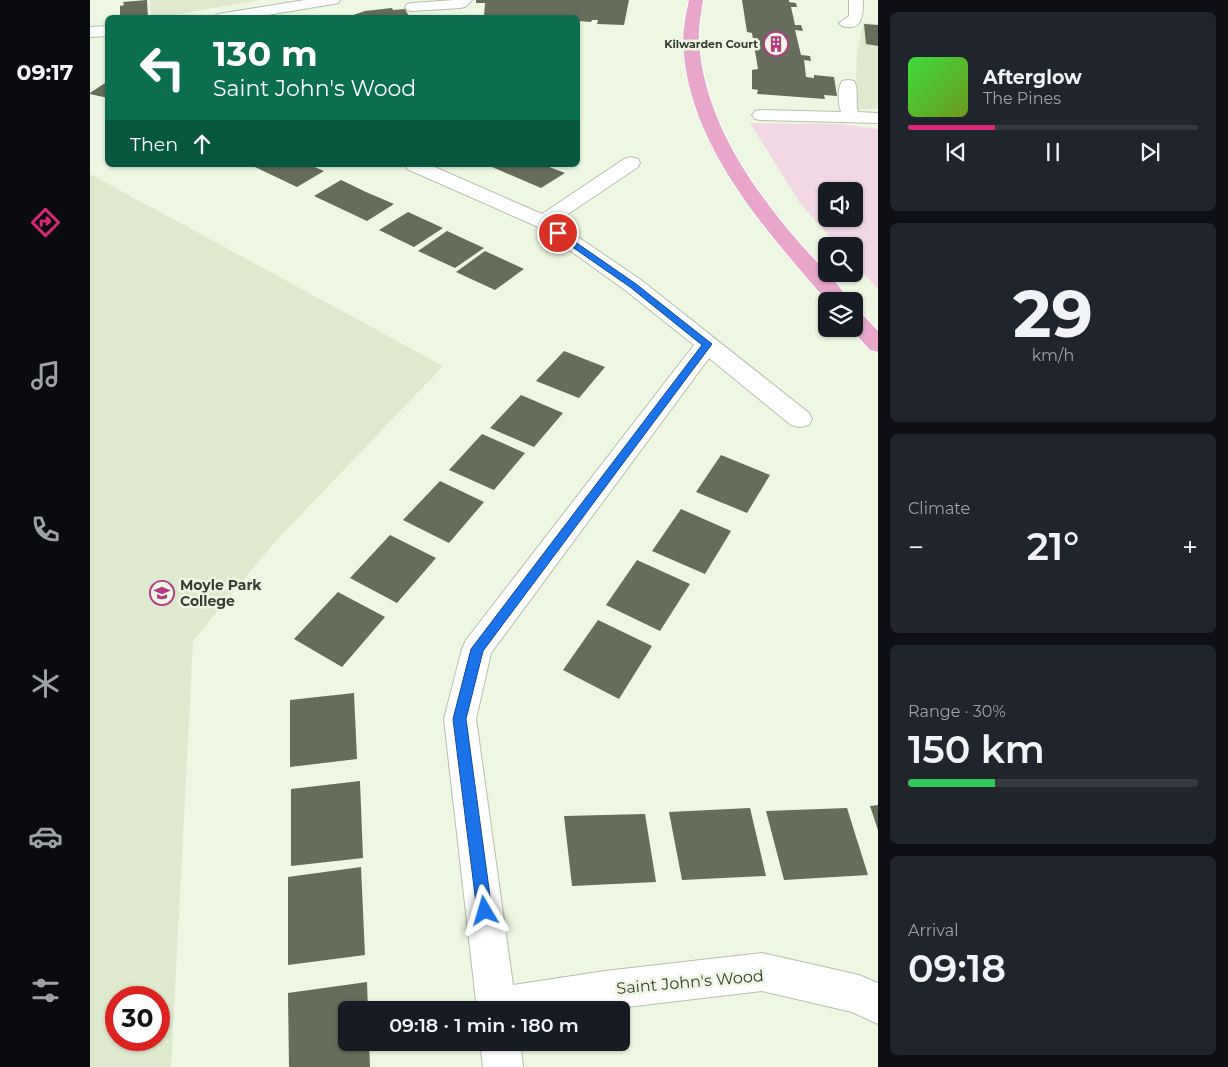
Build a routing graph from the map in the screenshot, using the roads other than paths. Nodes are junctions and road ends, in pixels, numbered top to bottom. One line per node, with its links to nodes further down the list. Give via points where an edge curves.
1 (334, 0): 6 (street)
2 (465, 0): 5 (street, via 460,4)
3 (696, 0): 17 (main road, via 691,40 696,73 714,132 742,182 788,244)
4 (856, 0): 7 (street, via 856,18)
5 (412, 7)
6 (237, 15)
7 (847, 23)
8 (105, 31): 9 (street)
9 (90, 32)
10 (848, 85): 12 (street, via 847,103)
11 (761, 115): 12 (street)
12 (851, 117): 13 (street)
13 (878, 118)
14 (631, 163): 16 (street)
15 (419, 167): 16 (street)
16 (543, 222): 19 (street)
17 (830, 292)
18 (863, 329): 20 (main road)
19 (707, 344): 21 (street); 22 (street, via 477,649 460,719)
20 (878, 345)
21 (800, 419)
22 (496, 1001)
23 (566, 1001): 24 (street, Saint John's Wood, via 605,990 762,972 859,994)
24 (878, 1005)
25 (501, 1051): 26 (street)
26 (503, 1067)

